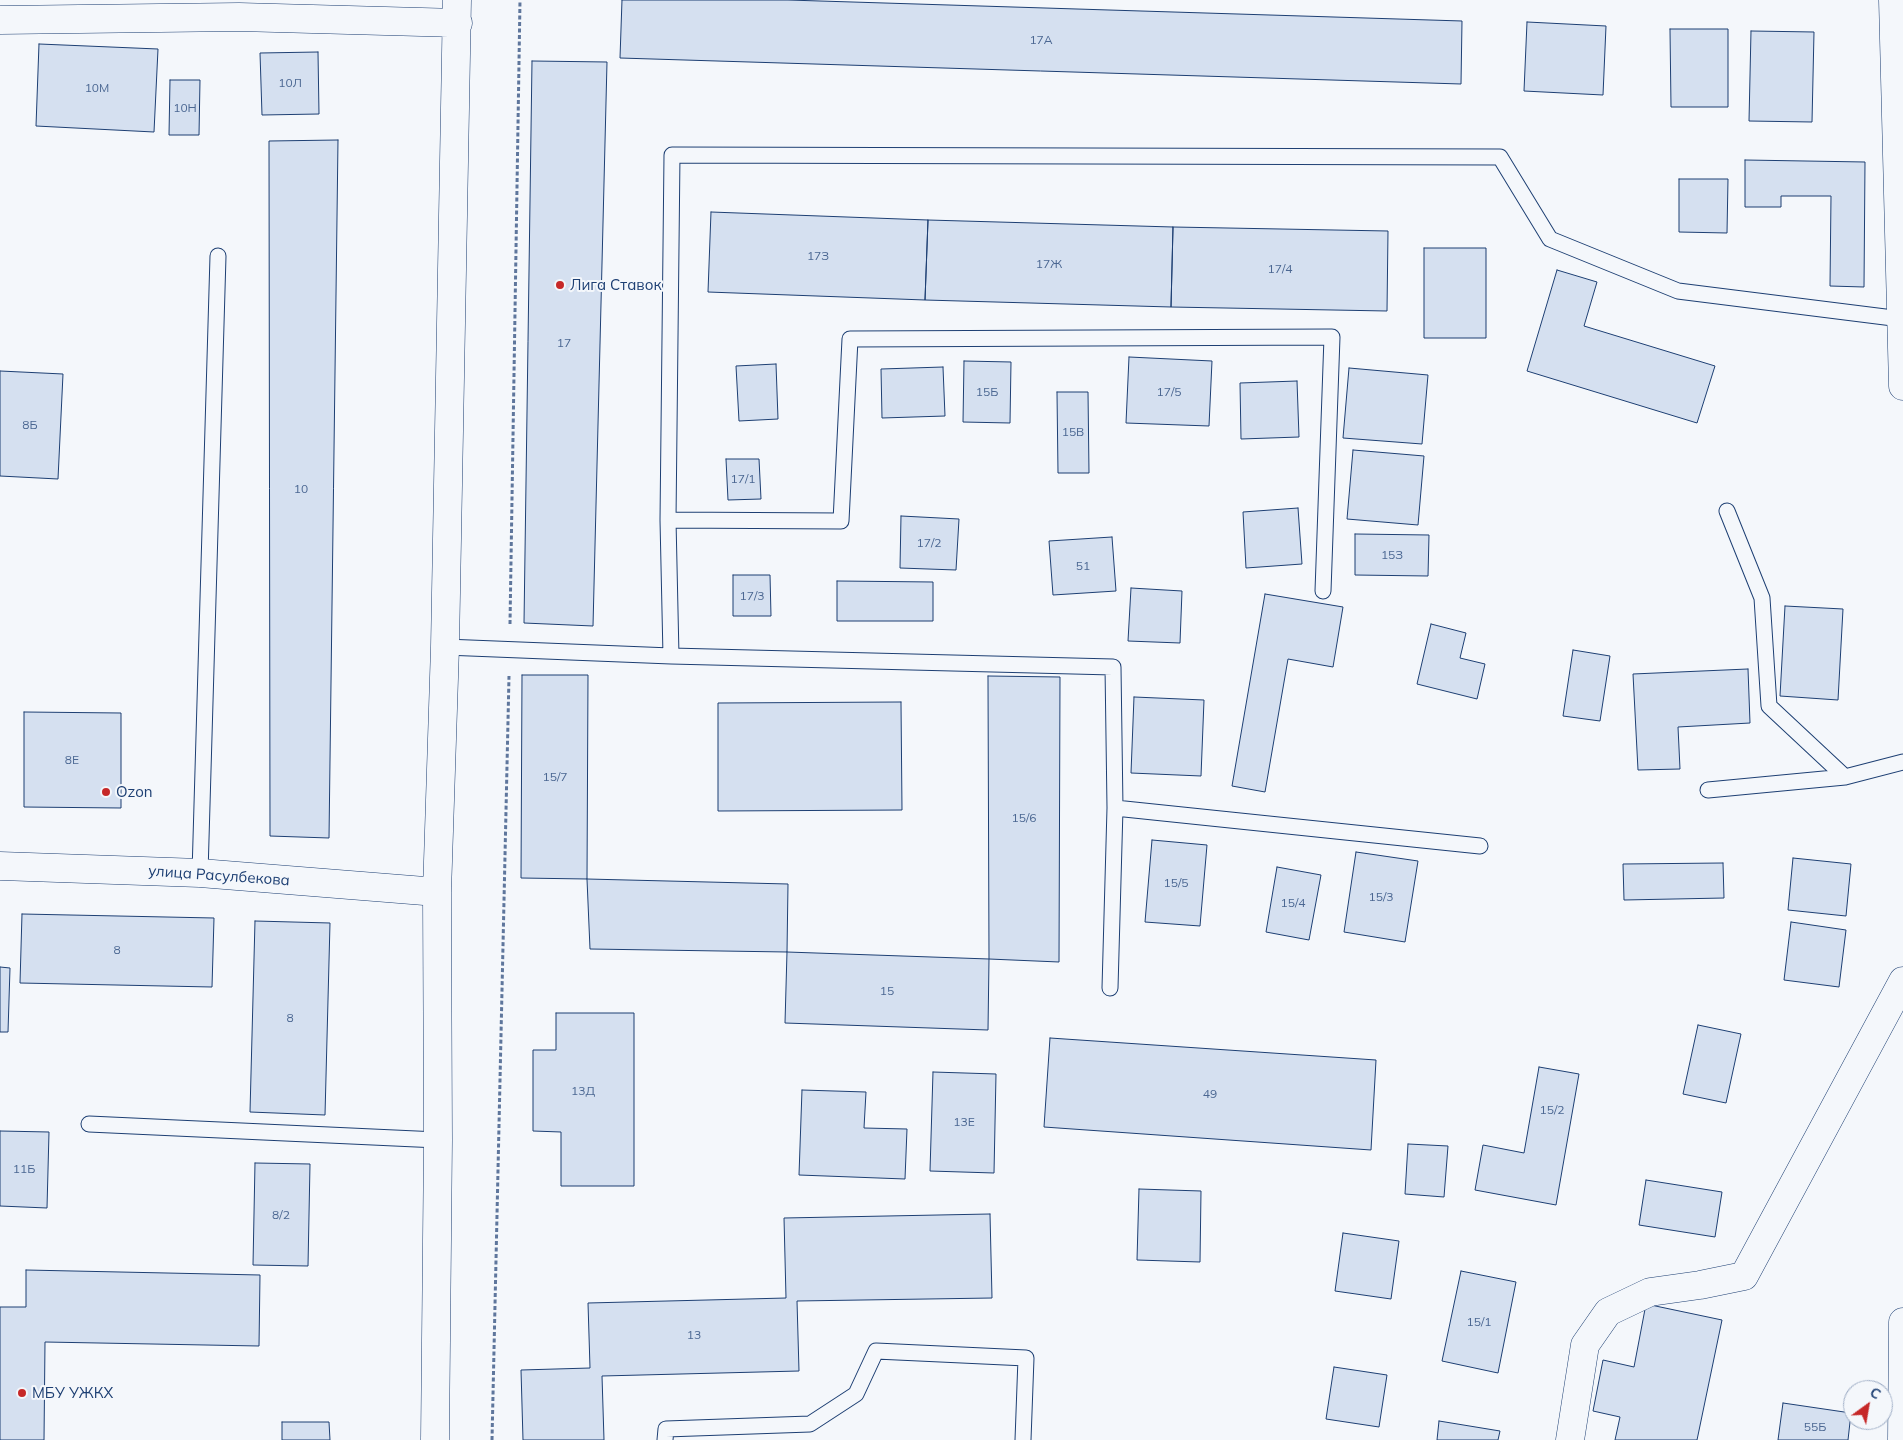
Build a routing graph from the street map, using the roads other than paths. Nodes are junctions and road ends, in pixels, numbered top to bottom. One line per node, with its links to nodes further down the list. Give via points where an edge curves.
1 (1893, 0): 6 (street)
2 (239, 8): 3 (street); 4 (street)
3 (457, 12): 11 (street)
4 (0, 20)
5 (218, 256): 19 (lane)
6 (1901, 319): 7 (street); 9 (lane, via 1678,291 1550,239 1500,156 672,154)
7 (1903, 386)
8 (1727, 511): 14 (lane, via 1762,598 1769,706)
9 (668, 520): 10 (lane, via 841,521 850,339 1332,337); 12 (lane)
10 (1323, 591)
11 (445, 647): 12 (lane); 20 (street)
12 (671, 656): 16 (lane, via 1113,667)
13 (1903, 762): 14 (lane)
14 (1845, 777): 15 (lane)
15 (1708, 790)
16 (1115, 808): 17 (lane); 22 (lane)
17 (1480, 846)
18 (0, 866): 19 (street, улица Расулбекова)
19 (200, 873): 20 (street, улица Расулбекова)
20 (437, 892): 24 (street)
21 (1903, 981): 29 (street, via 1744,1276 1650,1292 1608,1312 1585,1345)
22 (1110, 988)
23 (89, 1124): 24 (lane)
24 (438, 1140): 26 (street)
25 (1903, 1322): 30 (street)
26 (435, 1440)
27 (665, 1440): 28 (lane, via 666,1429 810,1424 856,1394 876,1351 1026,1358)
28 (1023, 1440)
29 (1570, 1440)
30 (1902, 1440)

